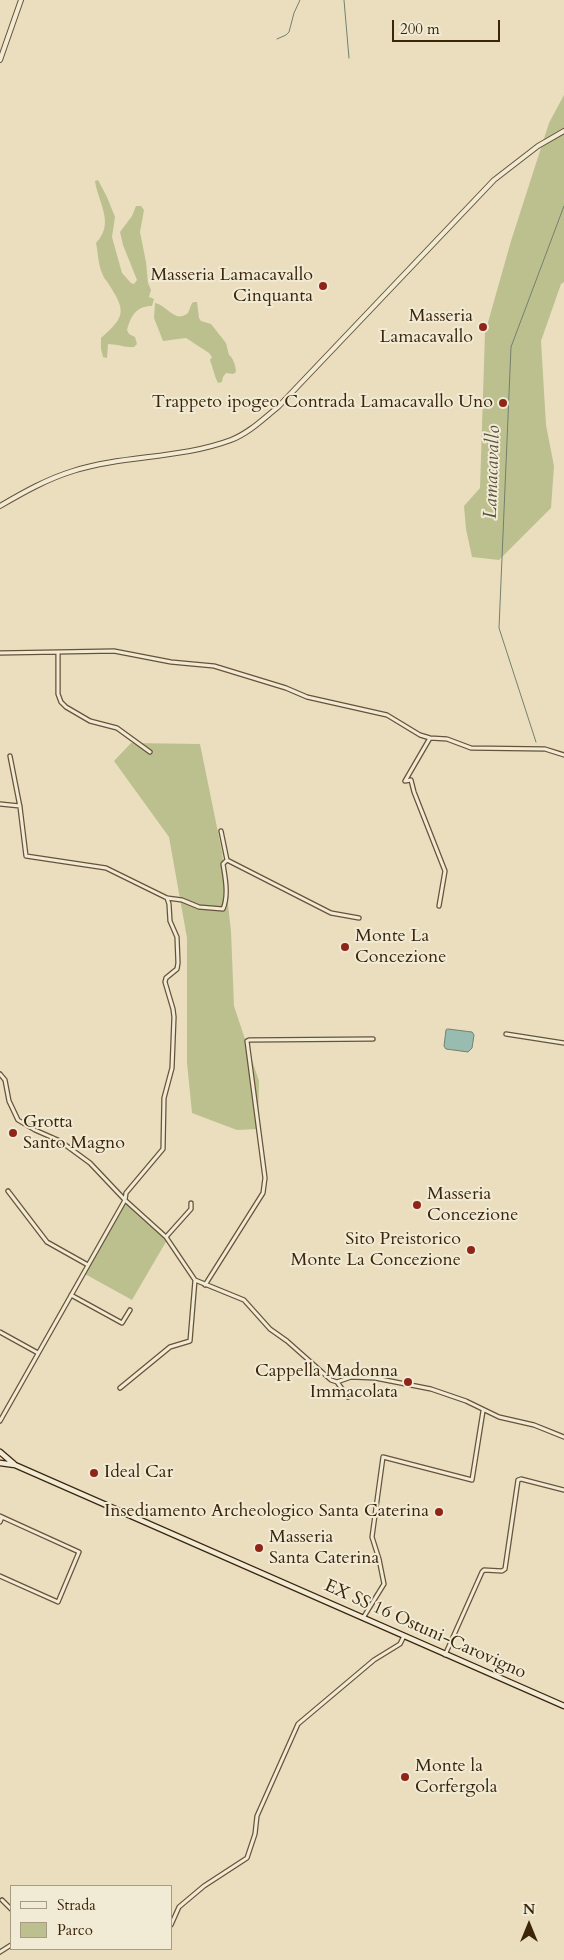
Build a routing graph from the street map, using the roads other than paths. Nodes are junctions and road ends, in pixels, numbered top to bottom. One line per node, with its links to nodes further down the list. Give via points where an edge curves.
1 (21, 0): 2 (street)
2 (0, 60)
3 (564, 131): 4 (street, via 538,146 494,180 278,407 253,427 232,439 201,449 73,471 34,486)
4 (0, 506)
5 (0, 653): 6 (street)
6 (58, 653): 7 (street, via 114,651 170,662 214,666 286,688 307,698 387,716); 8 (street, via 58,694 61,702 90,721 124,731)
7 (430, 738): 9 (street, via 447,739 471,748 545,749); 16 (street, via 405,781 411,780 445,871)
8 (150, 752)
9 (564, 755)
10 (10, 756): 12 (street)
11 (0, 804): 12 (street)
12 (20, 807): 15 (street, via 26,856 106,868)
13 (221, 830): 14 (street)
14 (226, 860): 15 (street, via 223,864 226,895 223,908 199,907); 17 (street, via 330,914)
15 (167, 898): 23 (street, via 170,921 177,937 178,963 165,982 174,1017 172,1068 164,1098 164,1147 130,1187)
16 (439, 906)
17 (359, 918)
18 (506, 1034): 20 (street)
19 (373, 1039): 28 (street, via 247,1041 265,1178 263,1193)
20 (564, 1043)
21 (0, 1074): 23 (street, via 18,1120 60,1140 90,1163)
22 (8, 1191): 26 (street, via 47,1242)
23 (125, 1200): 25 (street); 26 (street)
24 (191, 1203): 25 (street, via 192,1209)
25 (166, 1237): 27 (street)
26 (88, 1266): 29 (street)
27 (195, 1280): 28 (street); 34 (street, via 190,1341 170,1347)
28 (205, 1285): 33 (street, via 244,1300 270,1329)
29 (72, 1294): 30 (street, via 122,1323); 32 (street)
30 (130, 1310)
31 (0, 1332): 32 (street)
32 (38, 1353): 37 (street)
33 (337, 1382): 35 (street); 36 (street, via 351,1377 396,1382 431,1389)
34 (120, 1388)
35 (348, 1397)
36 (483, 1410): 38 (street); 46 (street, via 472,1480 383,1457 372,1538 384,1584)
37 (0, 1421)
38 (564, 1437)
39 (0, 1452): 41 (main road)
40 (0, 1463): 41 (main road)
41 (15, 1465): 46 (main road, EX SS 16 Ostuni-Carovigno)
42 (564, 1490): 48 (street, via 518,1480 506,1569 482,1572)
43 (1, 1517): 44 (street); 45 (street, via 79,1552 58,1602)
44 (0, 1522)
45 (0, 1576)
46 (363, 1618): 47 (main road, EX SS 16 Ostuni-Carovigno)
47 (404, 1636): 48 (main road, EX SS 16 Ostuni-Carovigno); 52 (street, via 400,1644 374,1660 298,1724 257,1816 247,1858 179,1907)
48 (445, 1656): 49 (main road, EX SS 16 Ostuni-Carovigno)
49 (564, 1706)
50 (2, 1900): 51 (street)
51 (10, 1908)
52 (172, 1923)

